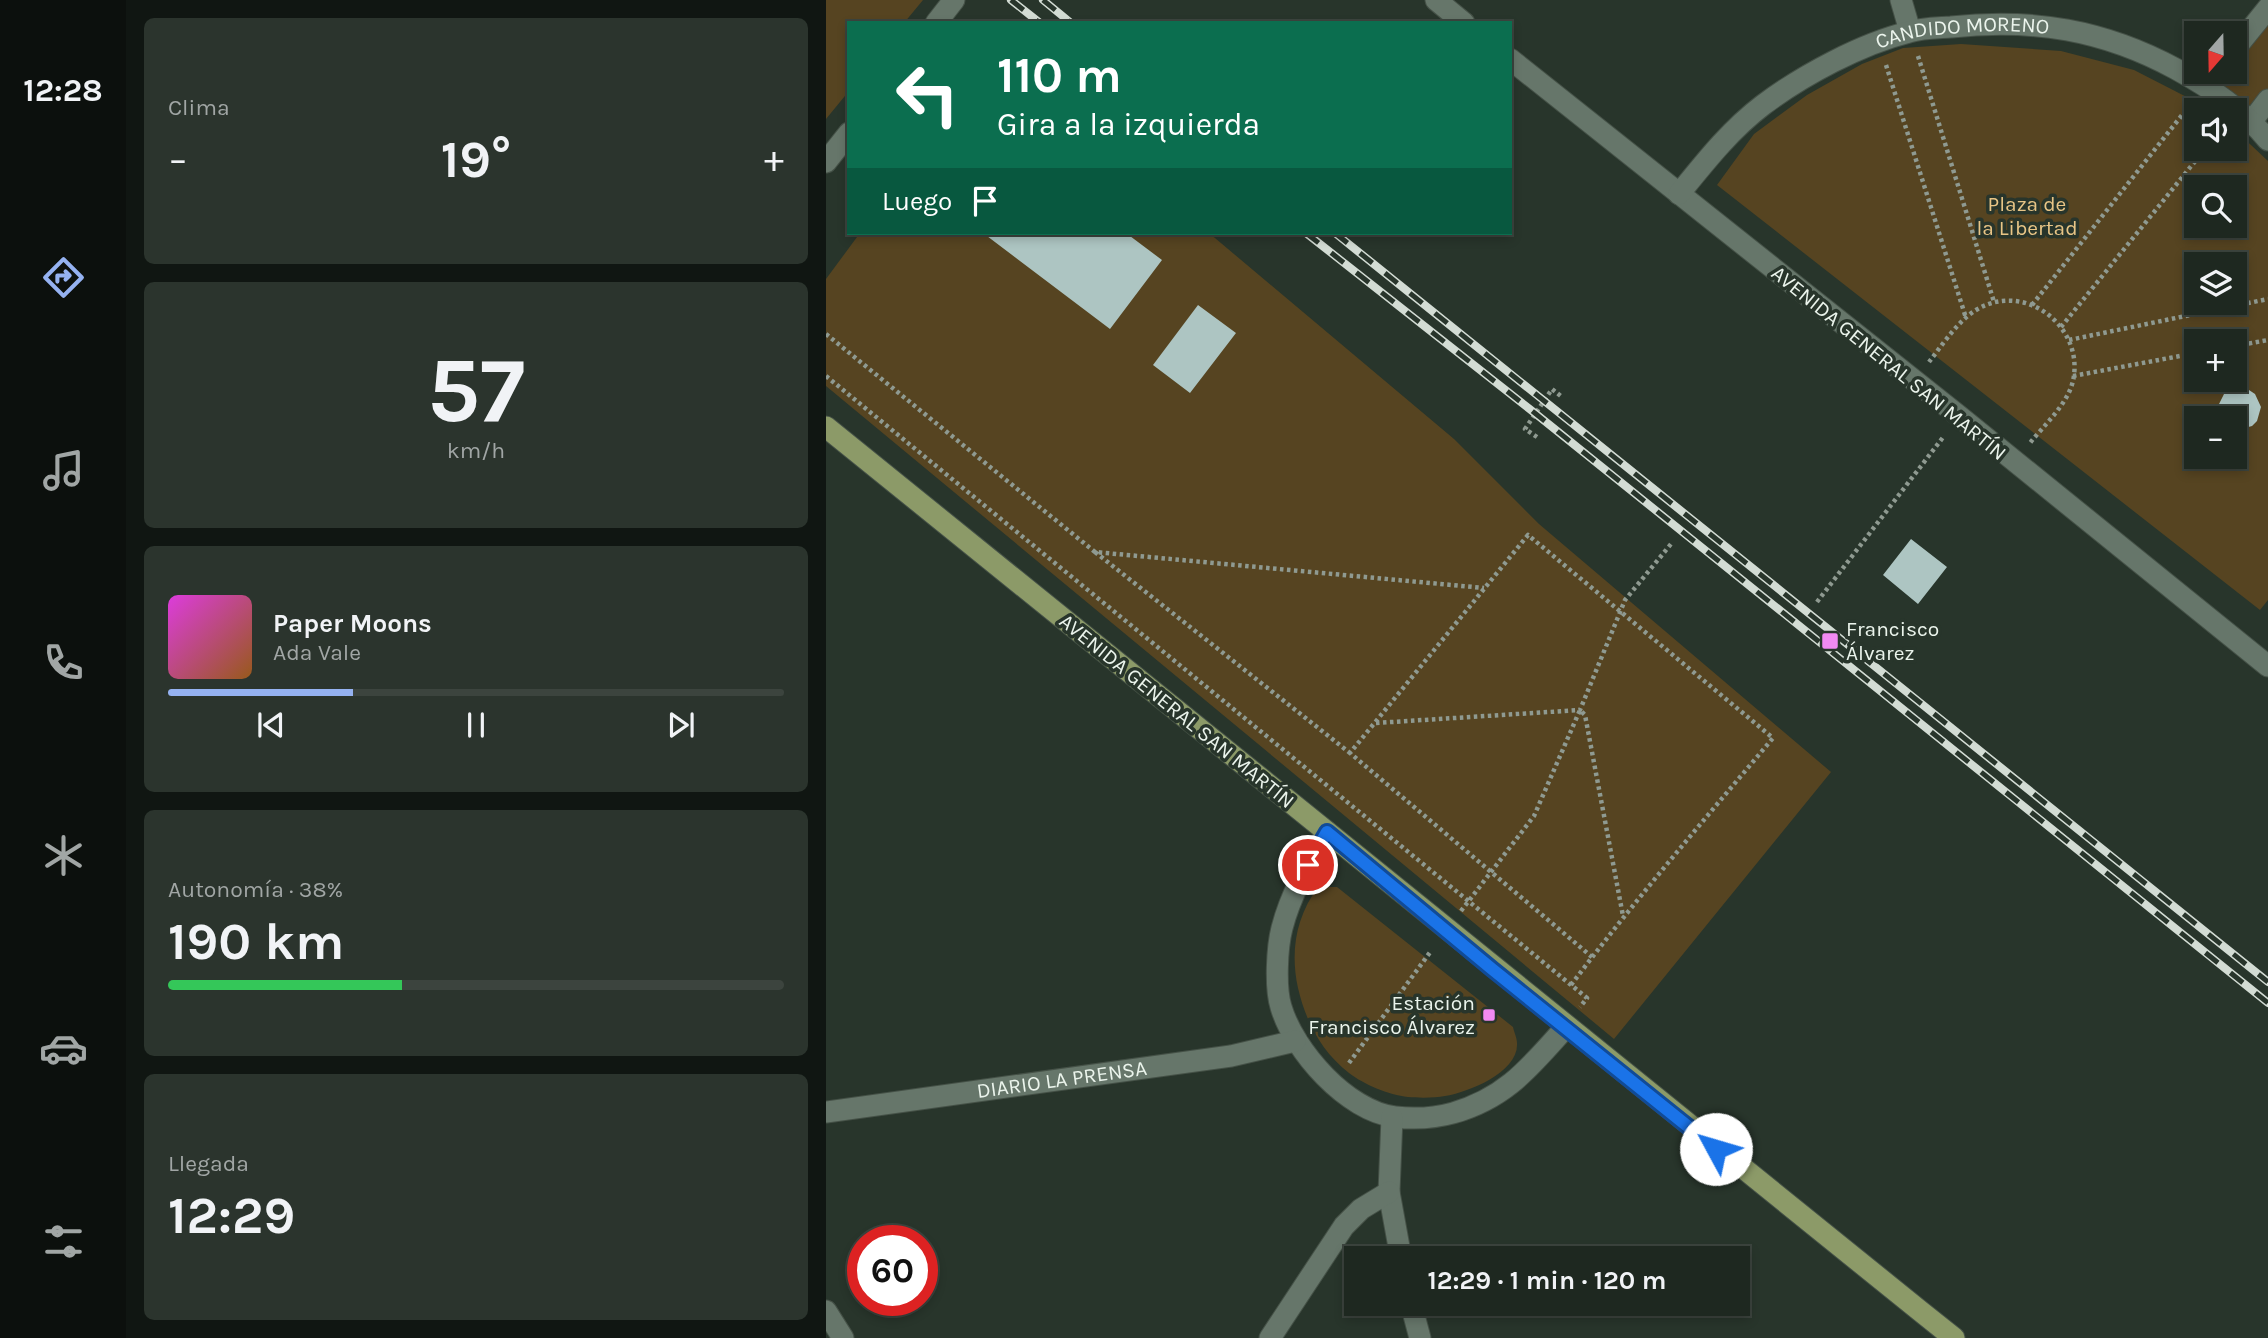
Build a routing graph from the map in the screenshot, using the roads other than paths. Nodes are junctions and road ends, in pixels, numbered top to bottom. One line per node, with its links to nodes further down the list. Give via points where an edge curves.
1 (954, 0): 5 (street)
2 (1436, 0): 6 (street)
3 (1900, 0): 7 (street)
4 (2268, 8): 8 (street)
5 (938, 21)
6 (1462, 21)
7 (1910, 31): 10 (street, CANDIDO MORENO, via 2016,23 2059,27); 17 (street, CANDIDO MORENO, via 1857,51 1762,106 1718,145)
8 (2247, 34)
9 (1512, 61): 17 (street, AVENIDA GENERAL SAN MARTÍN)
10 (2184, 67)
11 (2217, 84): 13 (street, CANDIDO MORENO)
12 (2268, 100): 13 (street)
13 (2252, 121): 15 (street, CANDIDO MORENO)
14 (847, 136): 16 (street)
15 (2268, 140)
16 (826, 162)
17 (1679, 194): 19 (street, AVENIDA GENERAL SAN MARTÍN)
18 (826, 427): 20 (main road, AVENIDA GENERAL SAN MARTÍN)
19 (2265, 658)
20 (1327, 832): 21 (main road, AVENIDA GENERAL SAN MARTÍN); 22 (street, via 1298,881 1281,929 1280,1005)
21 (1565, 1028): 24 (street, via 1521,1078 1485,1101 1451,1113); 32 (main road, AVENIDA GENERAL SAN MARTÍN)
22 (1295, 1041): 23 (street, DIARIO LA PRENSA, via 1231,1056); 24 (street, via 1332,1085)
23 (826, 1112)
24 (1392, 1117): 25 (street)
25 (1389, 1192): 26 (street); 30 (street, via 1344,1226)
26 (1399, 1246)
27 (826, 1311): 29 (street)
28 (1414, 1316): 31 (street)
29 (843, 1338)
30 (1270, 1338)
31 (1420, 1338)
32 (1954, 1338)

